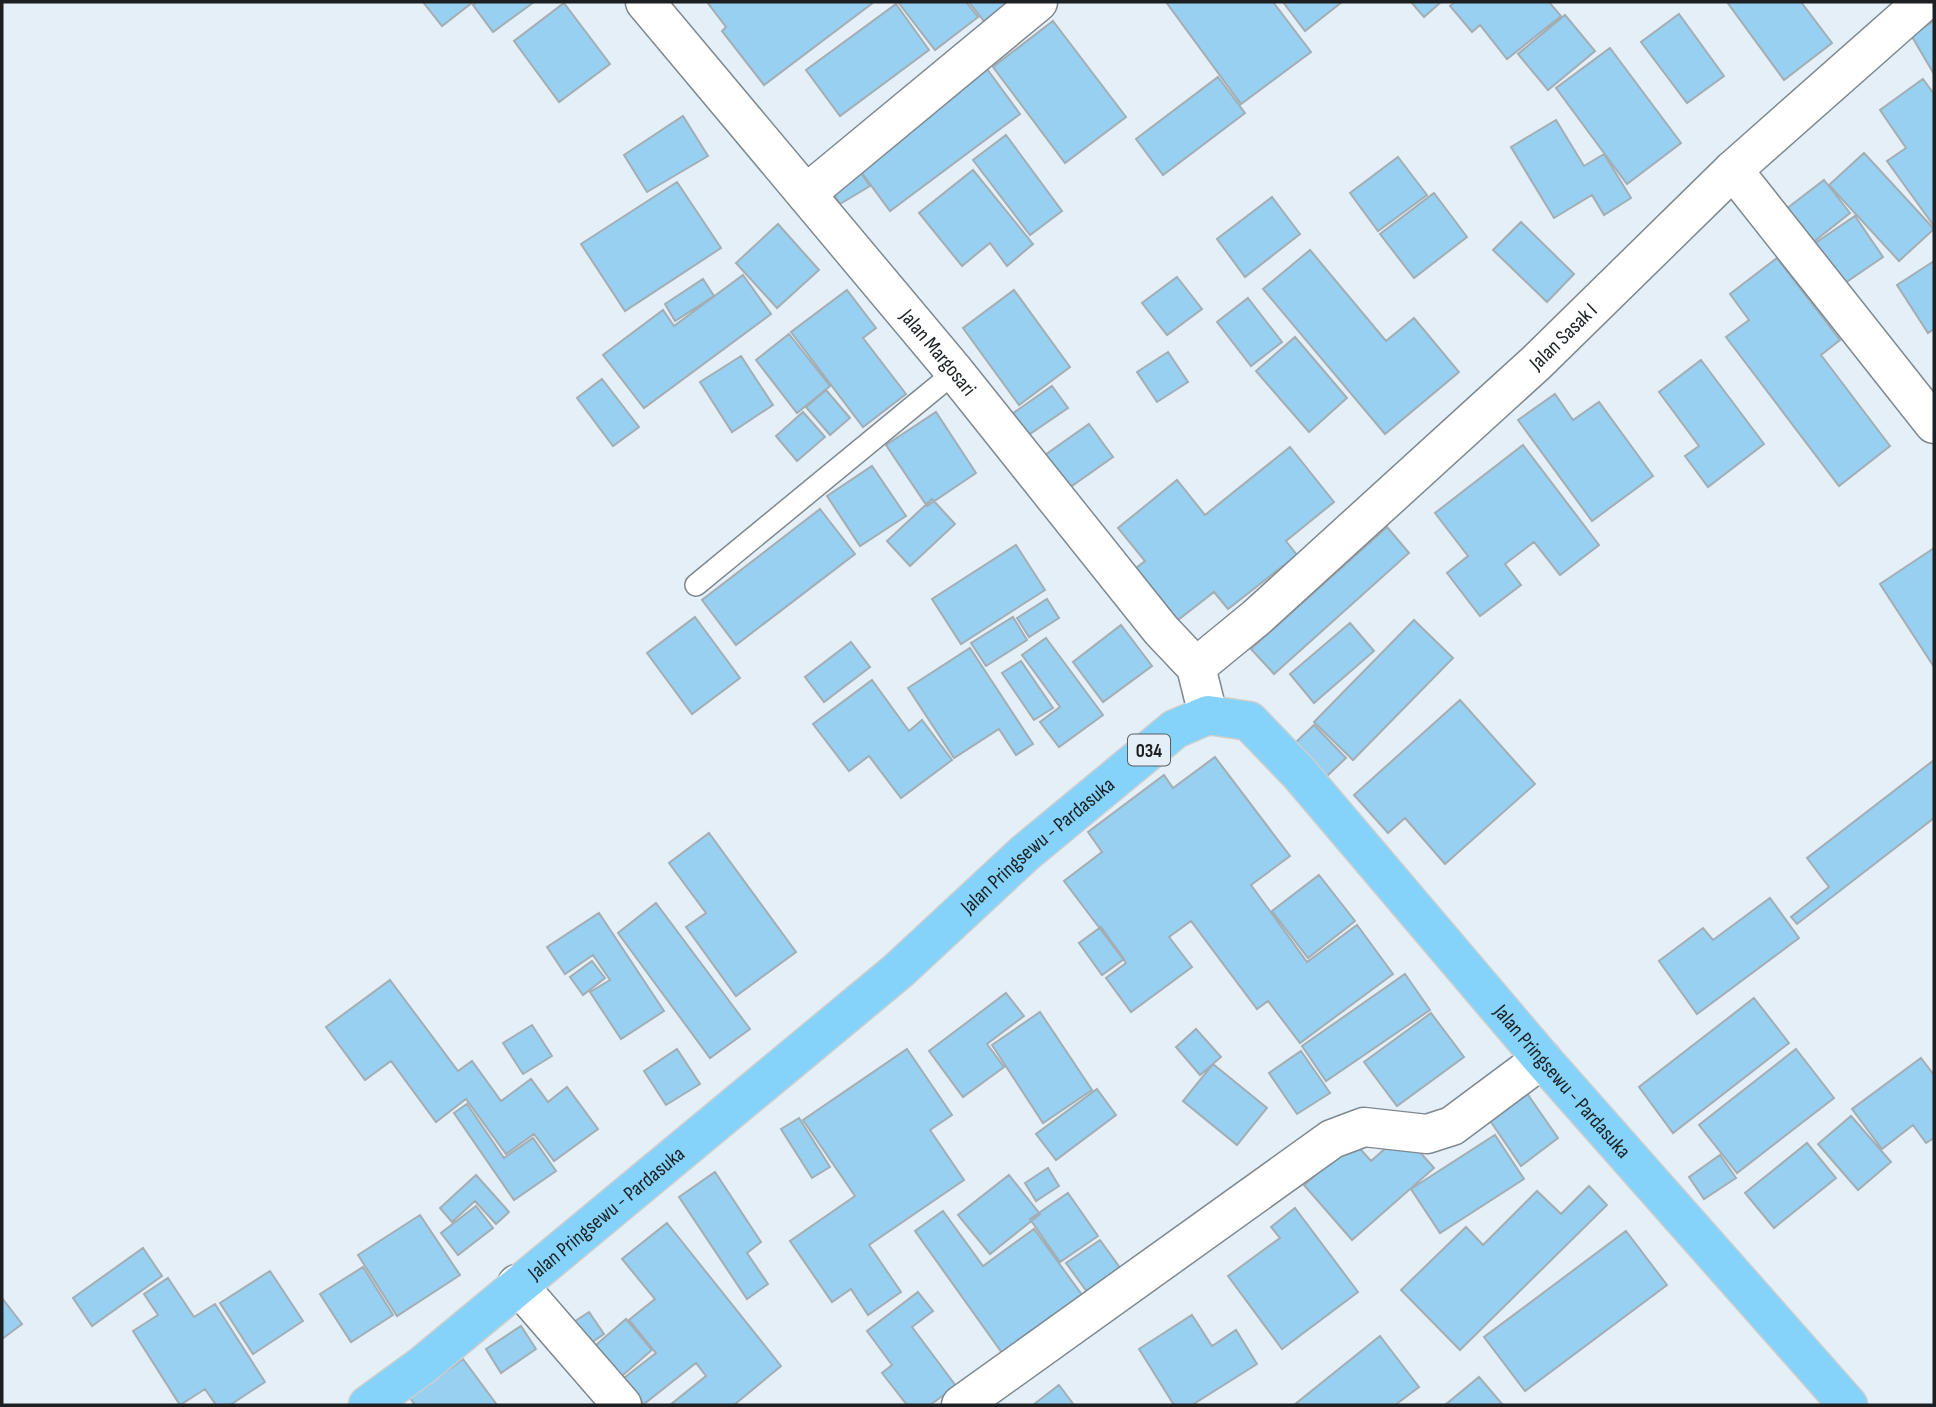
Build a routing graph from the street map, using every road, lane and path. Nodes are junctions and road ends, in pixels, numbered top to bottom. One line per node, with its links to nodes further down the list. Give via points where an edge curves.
1 (645, 2): 5 (street, Jalan Margosari)
2 (1038, 2): 5 (street)
3 (1899, 10): 4 (street, Jalan Sasak I)
4 (1733, 170): 7 (street); 9 (street, Jalan Sasak I, via 1536,363)
5 (806, 194): 6 (street, Jalan Margosari)
6 (955, 372): 8 (lane); 9 (street, Jalan Margosari, via 1161,630)
7 (1934, 424)
8 (696, 585)
9 (1196, 667): 10 (street, Jalan Margosari)
10 (1208, 715): 11 (main road, Jalan Pringsewu - Pardasuka, via 1250,721); 12 (main road, Jalan Pringsewu - Pardasuka / 034, via 1175,729 1025,853 898,971)
11 (1542, 1059): 15 (street, via 1452,1126 1427,1134 1364,1127 1332,1139); 16 (main road, Jalan Pringsewu - Pardasuka)
12 (517, 1284): 13 (main road, Jalan Pringsewu - Pardasuka / 034); 14 (street)
13 (368, 1405)
14 (622, 1405)
15 (961, 1405)
16 (1848, 1405)

